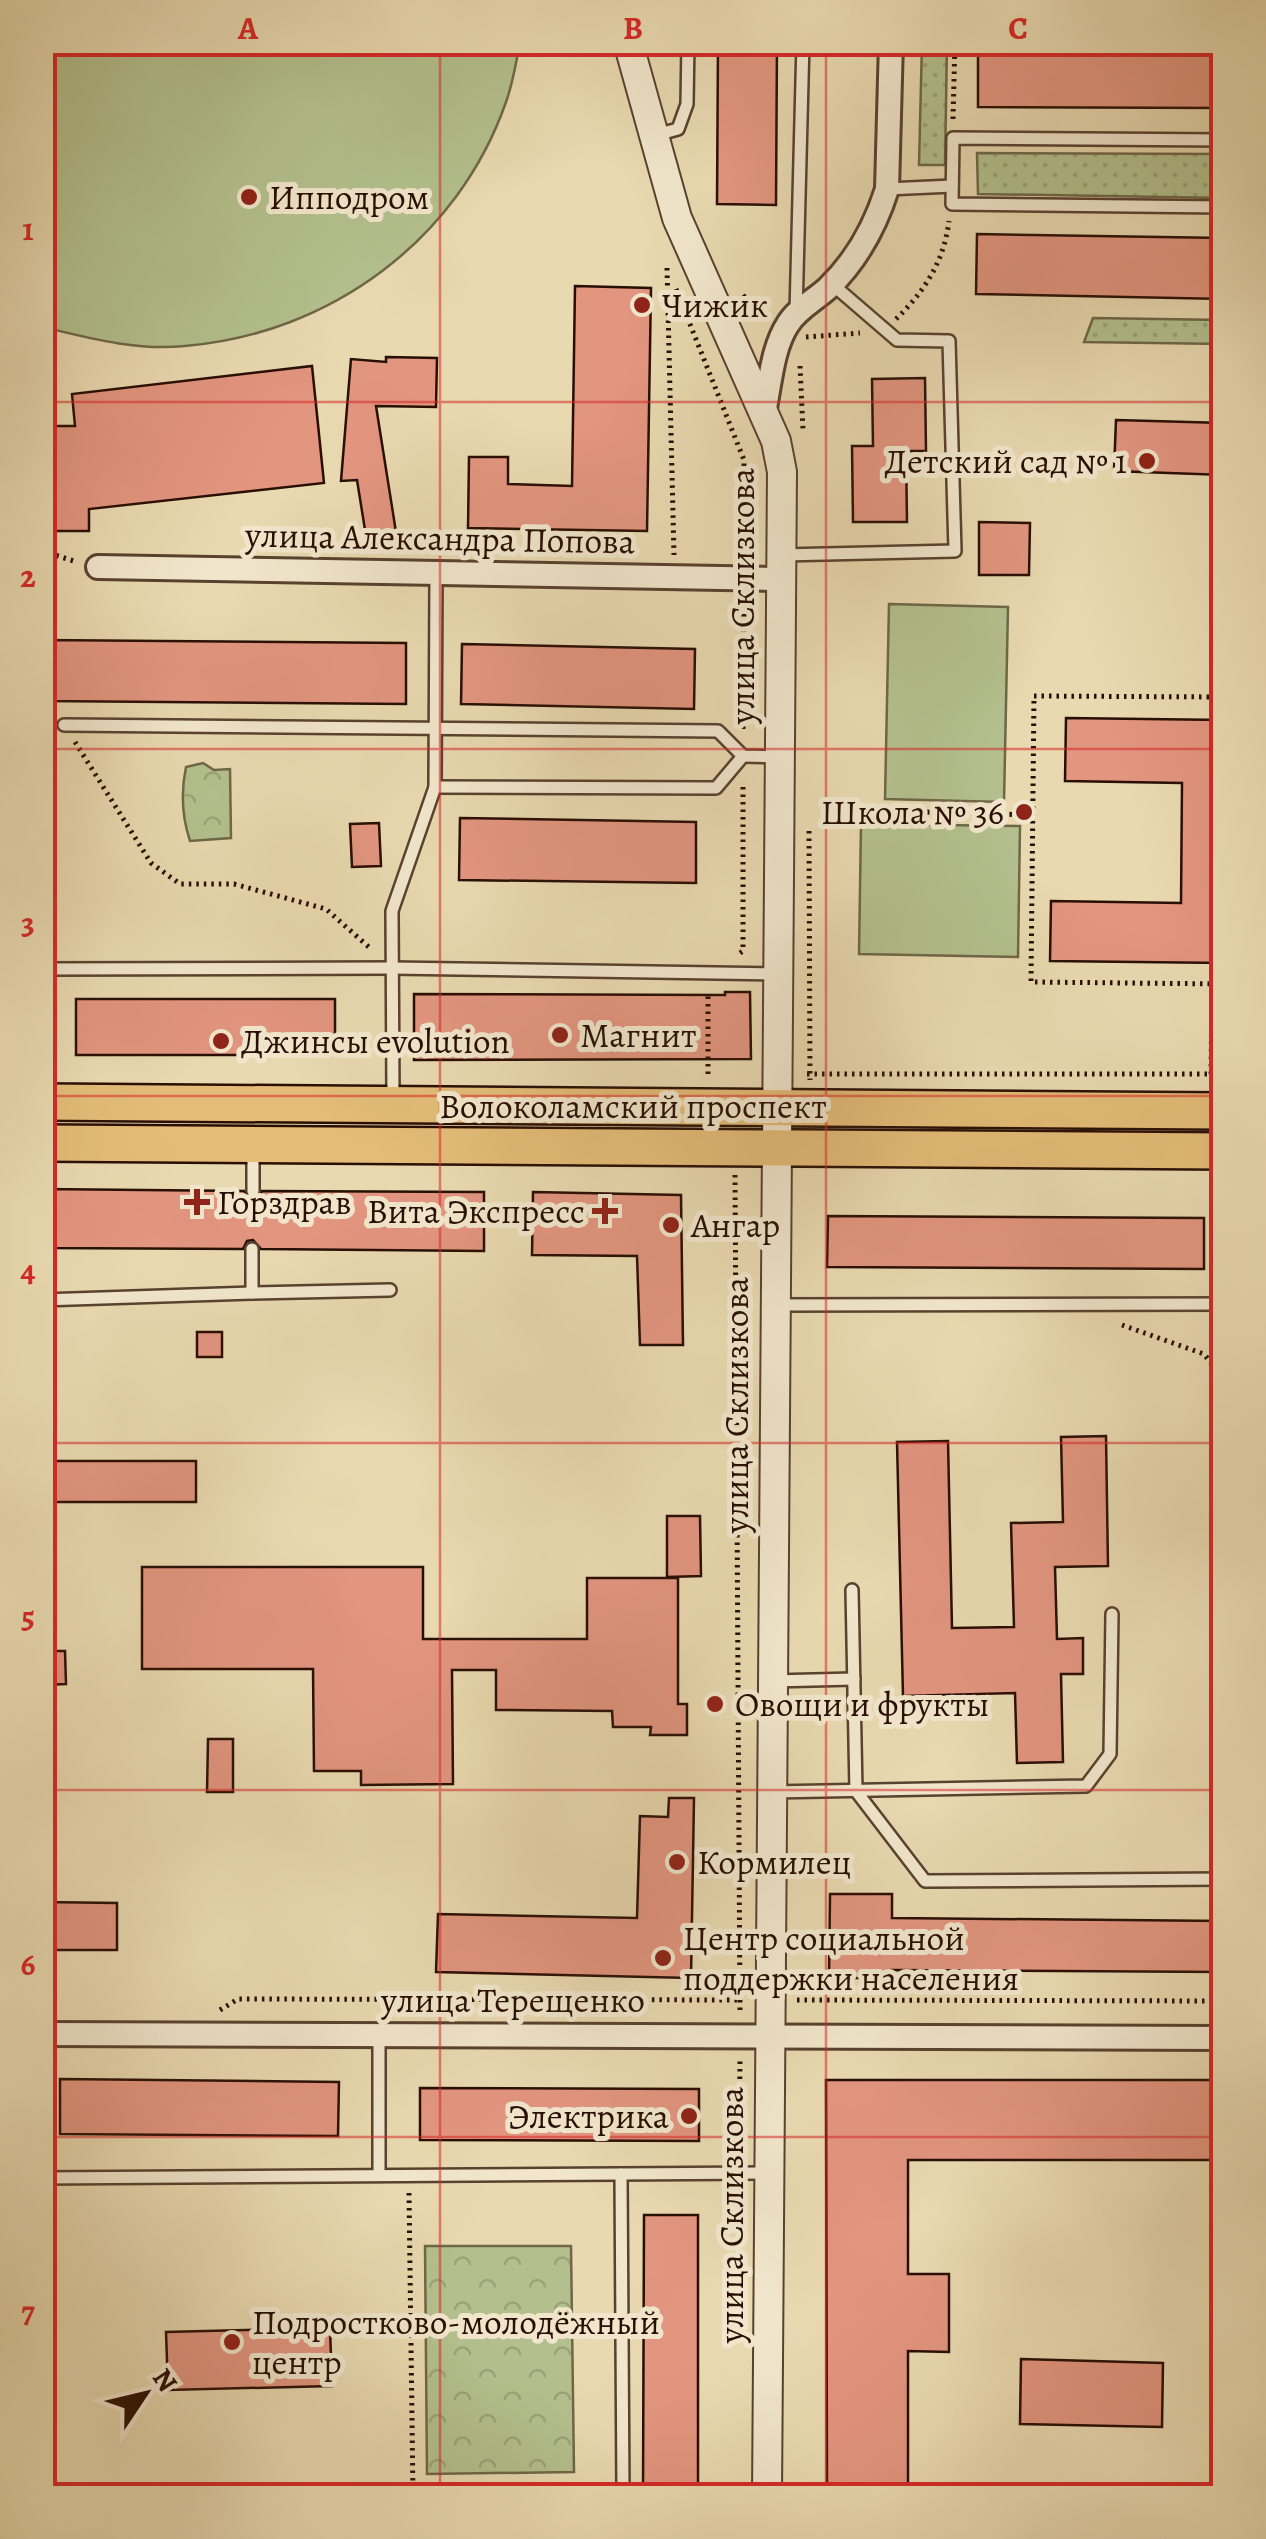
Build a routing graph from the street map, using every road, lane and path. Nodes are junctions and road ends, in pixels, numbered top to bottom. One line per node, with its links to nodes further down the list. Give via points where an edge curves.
1 (628, 42): 6 (street, улица Склизкова)
2 (688, 42): 6 (lane, via 687,104 678,129)
3 (803, 42): 16 (lane)
4 (892, 42): 10 (street)
5 (955, 42): 7 (path)
6 (654, 136): 18 (street, улица Склизкова, via 678,218)
7 (953, 138): 8 (lane); 9 (lane)
8 (1224, 140)
9 (952, 186): 10 (lane); 11 (lane)
10 (888, 189): 15 (street, via 866,240)
11 (952, 204): 12 (lane); 17 (path, via 934,273)
12 (1224, 207)
13 (668, 268): 23 (path)
14 (734, 282): 16 (path, via 756,312)
15 (832, 284): 16 (street); 17 (lane)
16 (790, 322): 17 (path, via 798,338); 18 (street)
17 (884, 331): 20 (lane, via 897,340 949,341 955,550)
18 (764, 413): 20 (street, улица Склизкова, via 782,466)
19 (42, 551): 21 (path)
20 (782, 567): 23 (street, улица Александра Попова); 28 (street, улица Склизкова)
21 (98, 568): 22 (street, улица Александра Попова)
22 (436, 573): 23 (street, улица Александра Попова); 26 (lane)
23 (675, 577)
24 (1224, 697): 31 (path, via 1034,696)
25 (64, 725): 26 (lane); 32 (path, via 151,862 180,884 234,884 326,909)
26 (436, 729): 27 (lane, via 718,731); 29 (lane)
27 (743, 756): 28 (lane); 29 (lane, via 716,788)
28 (781, 757): 35 (street, улица Склизкова)
29 (435, 787): 32 (lane, via 392,911)
30 (852, 810): 31 (path)
31 (1033, 815): 36 (path, via 1031,982)
32 (392, 968): 33 (lane); 34 (lane); 43 (lane)
33 (42, 969)
34 (708, 974): 35 (lane); 38 (path)
35 (779, 974): 44 (street, улица Склизкова)
36 (1212, 984): 37 (path); 40 (path)
37 (1224, 984)
38 (708, 1074)
39 (810, 1074): 40 (path)
40 (1212, 1074): 41 (path)
41 (1224, 1074)
42 (42, 1102): 43 (main road, Волоколамский проспект)
43 (393, 1104): 44 (main road, Волоколамский проспект)
44 (776, 1107): 45 (main road, Волоколамский проспект); 48 (street, улица Склизкова)
45 (1224, 1111)
46 (42, 1143): 47 (main road, Волоколамский проспект)
47 (253, 1144): 48 (main road, Волоколамский проспект); 51 (lane)
48 (775, 1148): 49 (main road, Волоколамский проспект); 56 (street, улица Склизкова)
49 (1224, 1151)
50 (736, 1172): 67 (path)
51 (253, 1191)
52 (252, 1249): 54 (lane)
53 (390, 1290): 54 (lane)
54 (252, 1294): 55 (lane)
55 (42, 1300)
56 (775, 1304): 57 (lane); 63 (street, улица Склизкова)
57 (1224, 1304)
58 (1116, 1323): 59 (path, via 1204,1354)
59 (1224, 1380)
60 (852, 1590): 62 (lane)
61 (1112, 1614): 64 (lane, via 1110,1754 1086,1786)
62 (854, 1679): 63 (lane); 64 (lane)
63 (772, 1681): 65 (street, улица Склизкова)
64 (856, 1791): 65 (lane); 66 (lane, via 925,1881)
65 (772, 1792): 68 (street, улица Склизкова)
66 (1224, 1878)
67 (740, 2000): 68 (path); 70 (path, via 238,1999); 74 (path)
68 (770, 2000): 69 (path); 73 (street, улица Склизкова)
69 (1224, 2001)
70 (210, 2017)
71 (42, 2034): 72 (street, улица Терещенко)
72 (380, 2035): 74 (street, улица Терещенко); 80 (lane)
73 (770, 2035): 74 (street, улица Терещенко); 75 (street, улица Терещенко); 77 (street, улица Склизкова)
74 (740, 2036): 76 (path)
75 (1224, 2038)
76 (740, 2173): 77 (lane); 78 (lane)
77 (769, 2173): 84 (street, улица Склизкова)
78 (622, 2174): 79 (lane); 83 (lane)
79 (408, 2175): 80 (lane); 82 (path)
80 (379, 2176): 81 (lane)
81 (42, 2178)
82 (413, 2496)
83 (623, 2496)
84 (767, 2496)

